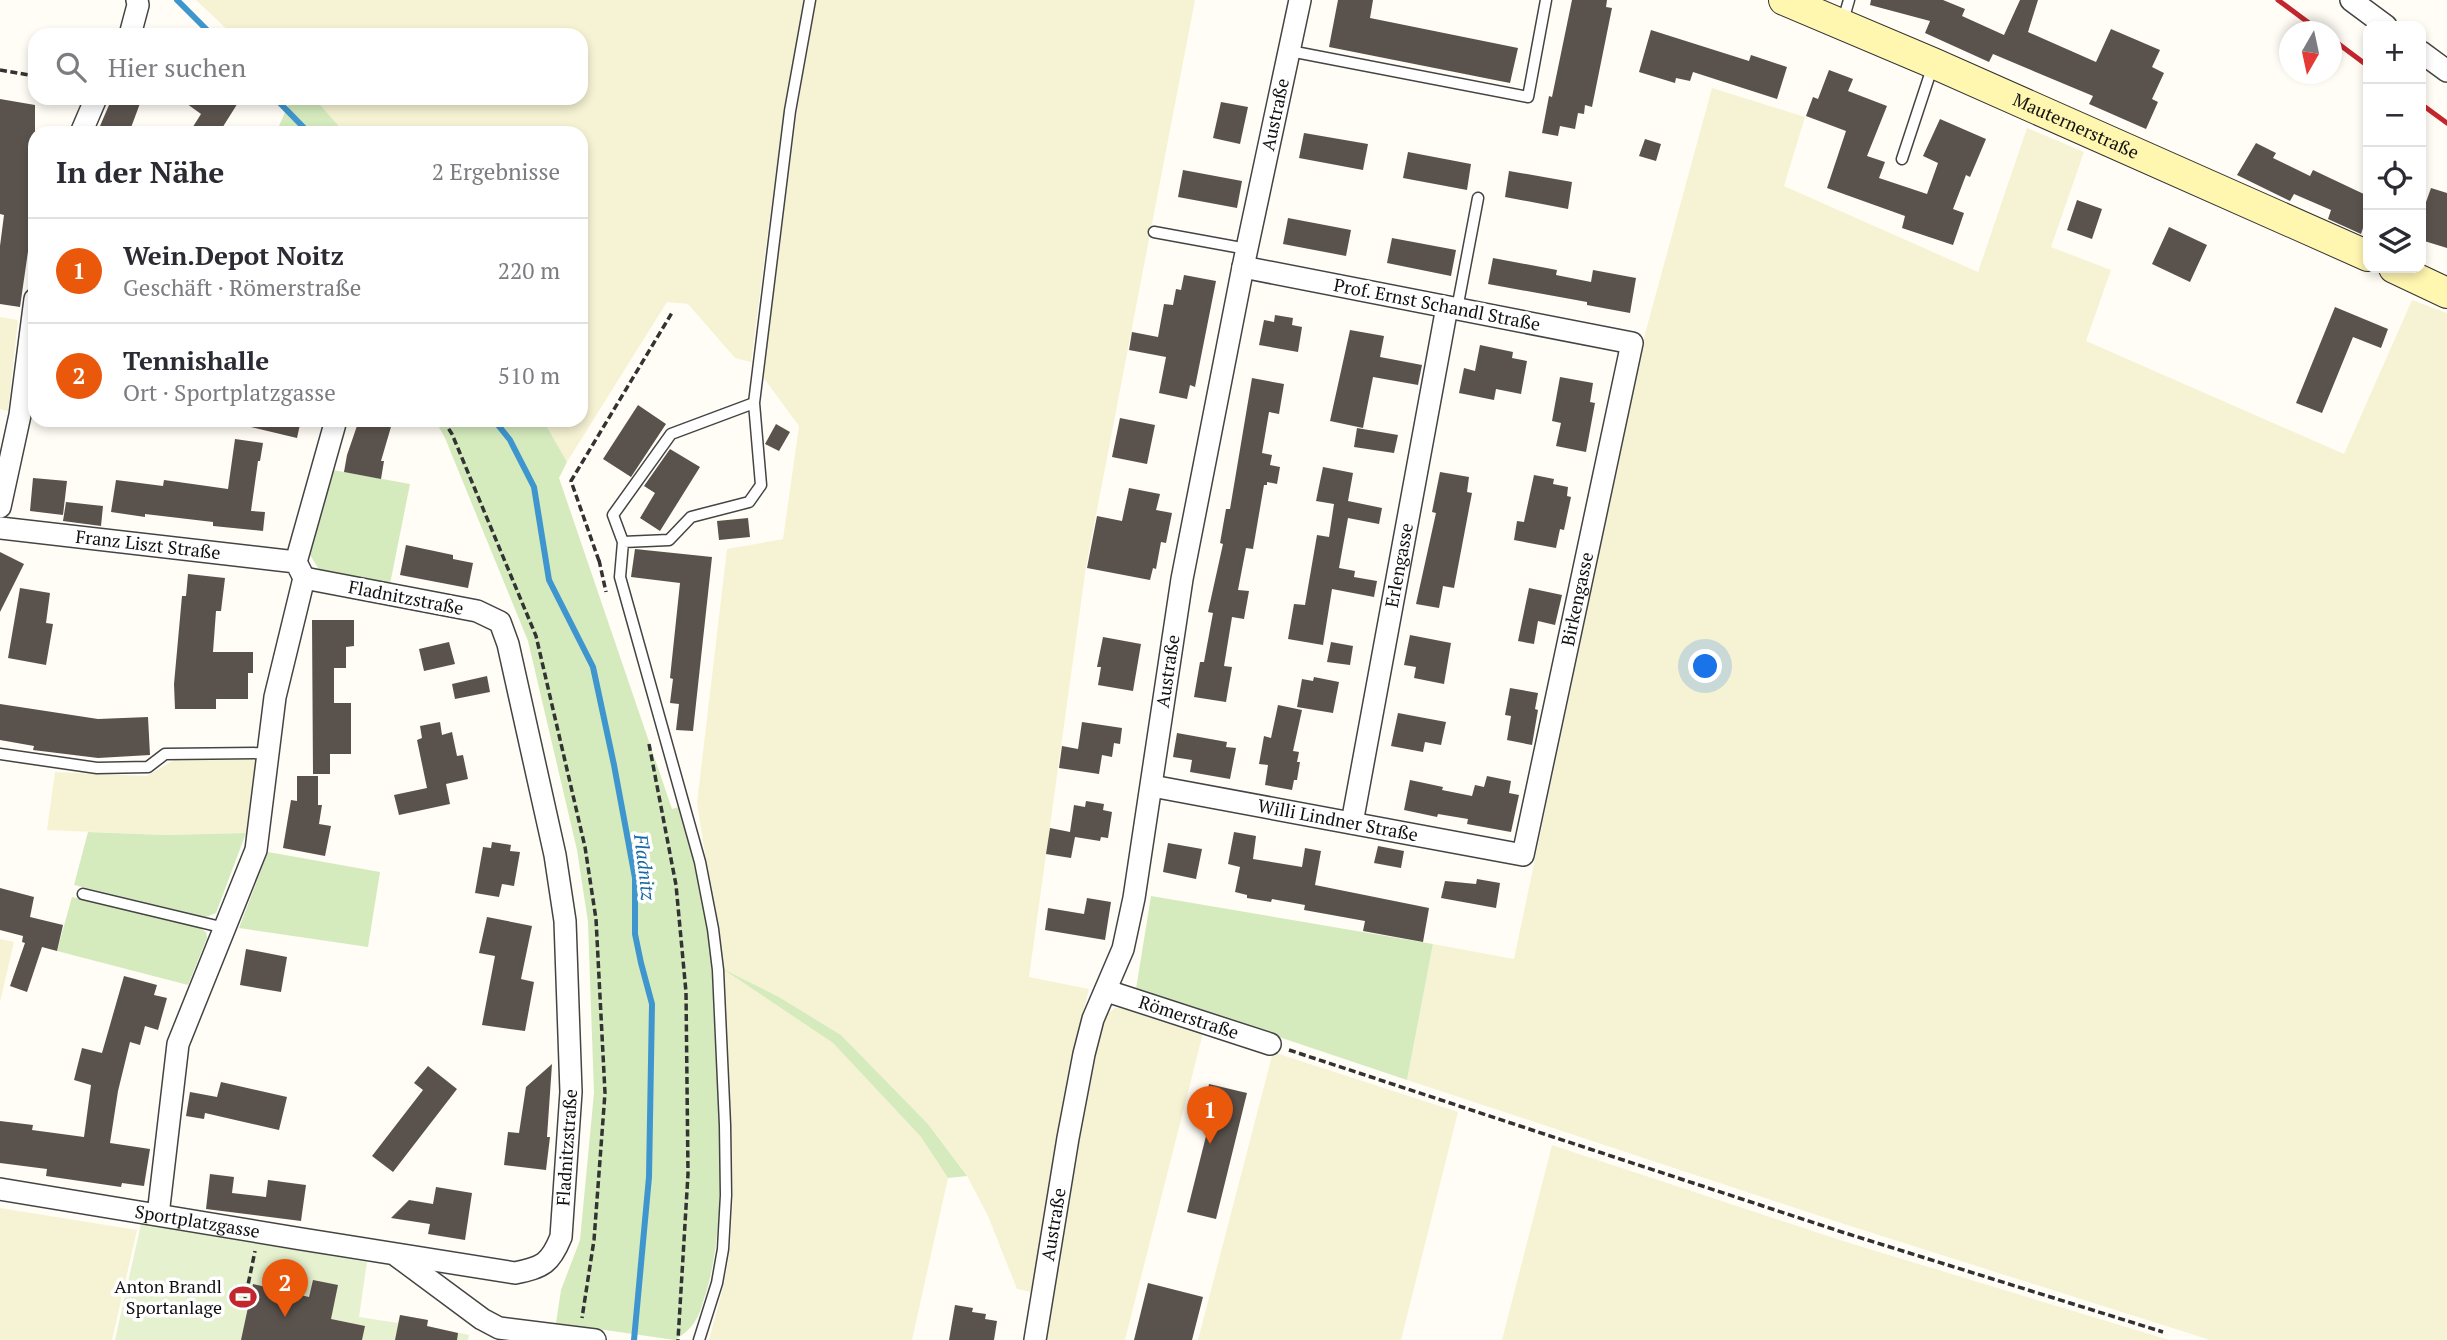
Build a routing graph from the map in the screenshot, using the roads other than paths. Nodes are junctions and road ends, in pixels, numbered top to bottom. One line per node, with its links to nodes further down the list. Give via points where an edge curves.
1 (137, 0): 9 (street)
2 (810, 0): 26 (lane, via 790,111)
3 (1300, 0): 10 (street, Austraße)
4 (1546, 0): 10 (lane, via 1528,97)
5 (1784, 0): 7 (street, Mauternerstraße)
6 (2351, 0): 8 (street)
7 (1846, 12): 12 (street, Mauternerstraße)
8 (2379, 21)
9 (132, 28)
10 (1290, 51): 20 (street, Austraße)
11 (2426, 56): 13 (street)
12 (1933, 63): 16 (lane); 19 (street, Mauternerstraße)
13 (2447, 71)
14 (93, 105): 15 (street)
15 (84, 126)
16 (1902, 159)
17 (1478, 198): 23 (lane)
18 (1154, 232): 20 (lane)
19 (2363, 254)
20 (1245, 258): 23 (street, Prof. Ernst Schandl Straße); 34 (street, Austraße, via 1182,579)
21 (2405, 273): 22 (street)
22 (2447, 293)
23 (1452, 308): 24 (street, Prof. Ernst Schandl Straße); 35 (street, Erlengasse)
24 (1632, 343): 36 (street, Birkengasse)
25 (28, 353): 28 (street)
26 (754, 404): 30 (lane, via 671,434 614,515); 30 (lane, via 761,485 749,502 691,517 669,540)
27 (334, 427): 31 (street)
28 (0, 507)
29 (0, 528): 31 (street, Franz Liszt Straße)
30 (623, 542): 46 (lane, via 620,577 700,862 716,956 726,1195 717,1283)
31 (300, 570): 32 (street); 44 (street, Fladnitzstraße, via 477,611 500,622 508,644 555,855 565,921 570,1092 564,1203 561,1237 553,1256)
32 (268, 753): 33 (lane, via 165,754 148,767 97,768); 38 (street, via 256,850)
33 (0, 754)
34 (1152, 786): 35 (street, Willi Lindner Straße); 39 (street, Austraße, via 1123,949)
35 (1352, 823): 36 (street, Willi Lindner Straße)
36 (1524, 855)
37 (83, 894): 38 (lane)
38 (225, 928): 42 (street, via 178,1044)
39 (1107, 991): 40 (street, Römerstraße); 47 (street, Austraße, via 1093,1019 1084,1054)
40 (1270, 1044)
41 (0, 1189): 42 (street, Sportplatzgasse)
42 (158, 1215): 43 (street, Sportplatzgasse)
43 (395, 1254): 44 (street, Sportplatzgasse, via 515,1273); 45 (street, Sportplatzgasse, via 499,1328)
44 (536, 1269)
45 (587, 1339)
46 (699, 1340)
47 (1035, 1340)

